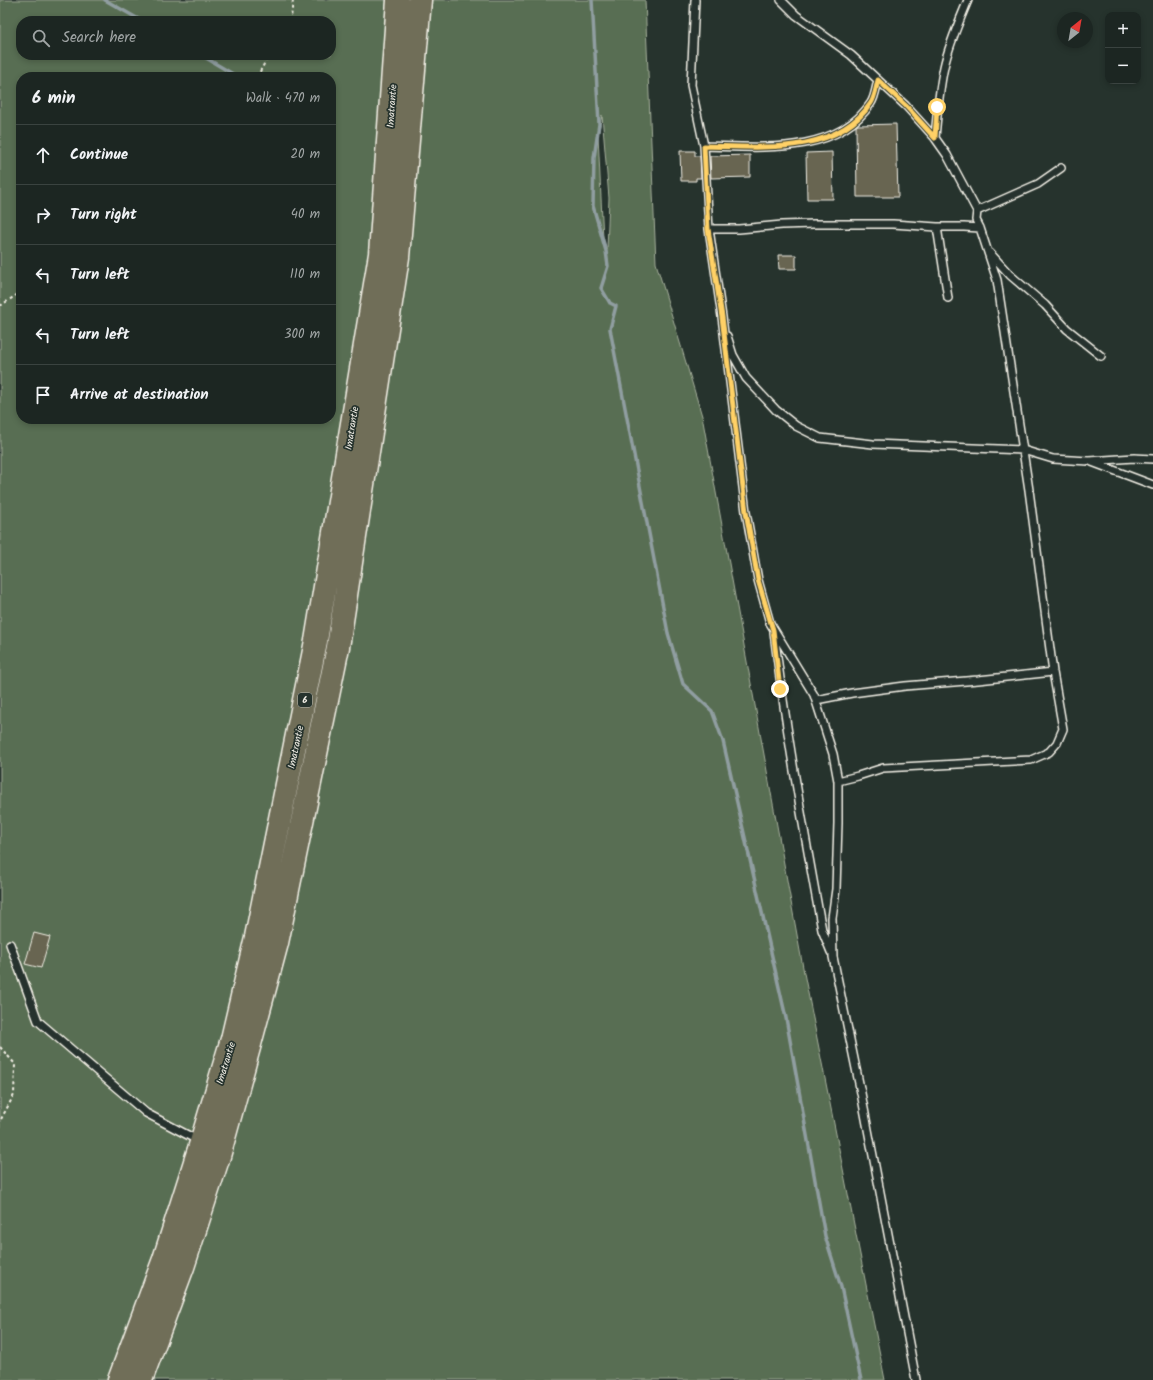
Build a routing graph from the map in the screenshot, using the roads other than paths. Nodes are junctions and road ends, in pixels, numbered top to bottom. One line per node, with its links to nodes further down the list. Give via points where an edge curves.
1 (398, 0): 28 (highway, Imatrantie / 6, via 380,254 316,641 256,938 232,1039)
2 (420, 0): 30 (highway, Imatrantie / 6, via 398,257 338,647 277,943 250,1044 219,1156 184,1267)
3 (695, 0): 8 (lane, via 691,85)
4 (781, 0): 6 (lane, via 796,15 851,55)
5 (968, 0): 7 (lane, via 944,66)
6 (878, 80): 7 (lane); 8 (lane, via 872,102 860,117 842,131 824,138 796,146)
7 (935, 138): 10 (lane, via 947,154)
8 (704, 146): 13 (lane)
9 (1061, 168): 10 (lane, via 1038,184)
10 (977, 210): 12 (lane, via 976,220)
11 (937, 227): 12 (lane); 13 (lane, via 814,224); 15 (lane)
12 (980, 228): 14 (lane)
13 (708, 229): 16 (lane)
14 (988, 252): 17 (lane, via 1067,329); 18 (lane, via 997,280)
15 (948, 298)
16 (722, 317): 18 (lane, via 733,355 746,378 776,410 796,426 820,438 873,444); 22 (lane, via 746,512 758,580)
17 (1101, 356)
18 (1022, 450): 20 (lane, via 1053,459); 23 (lane)
19 (1153, 459): 20 (lane)
20 (1089, 461): 21 (lane)
21 (1153, 485)
22 (773, 630): 24 (lane); 27 (lane, via 780,689 822,930)
23 (1053, 672): 24 (lane, via 852,692); 25 (lane, via 1063,729 1057,743 1049,752 1031,760 883,768)
24 (816, 700): 25 (lane, via 833,754)
25 (838, 781): 27 (lane, via 836,889 832,918)
26 (10, 944): 28 (lane, via 38,1021 146,1113)
27 (833, 958): 31 (lane)
28 (201, 1142): 29 (highway, Imatrantie / 6, via 164,1259)
29 (119, 1380)
30 (141, 1380)
31 (916, 1380)

